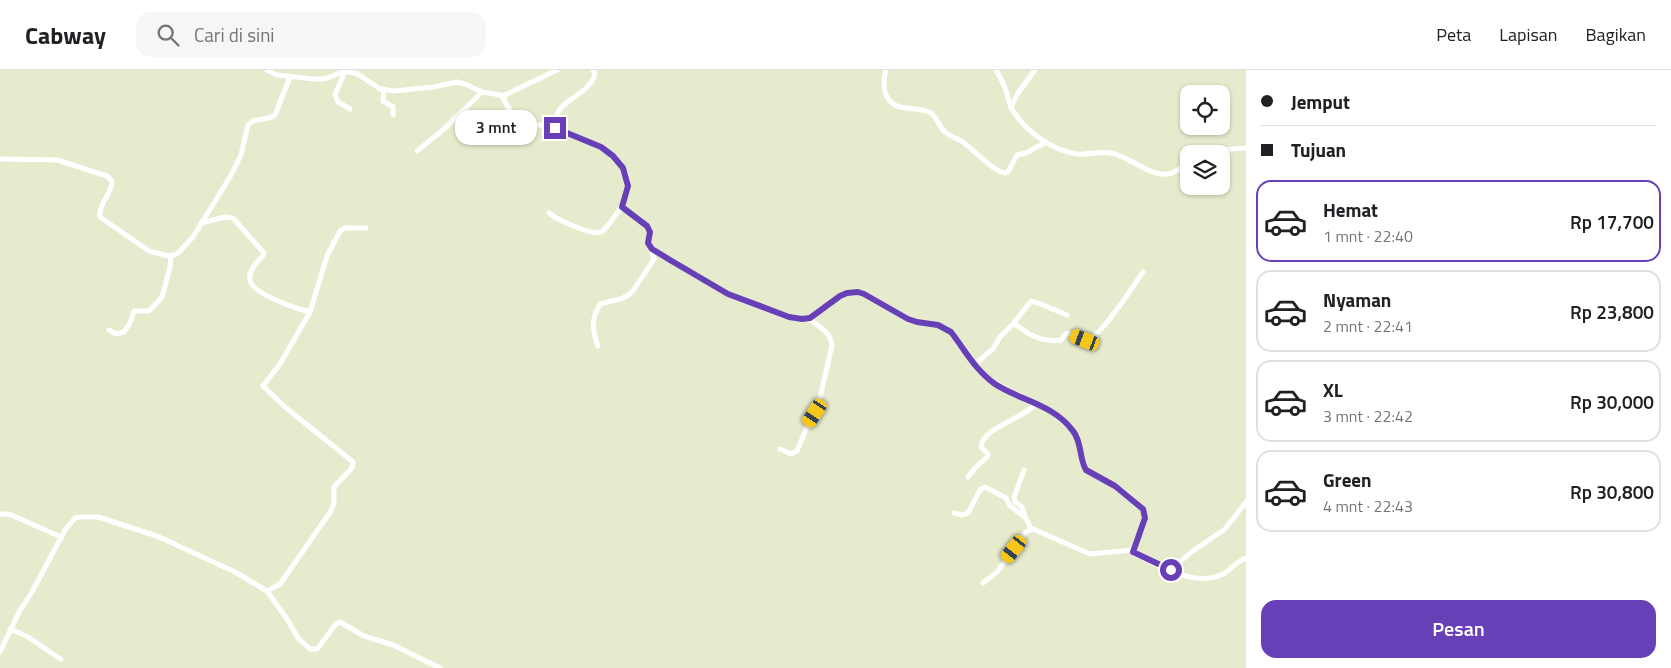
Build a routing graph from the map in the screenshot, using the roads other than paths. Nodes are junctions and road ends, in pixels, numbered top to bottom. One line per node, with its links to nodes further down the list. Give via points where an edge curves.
1 (267, 70): 8 (street)
2 (557, 70): 11 (street)
3 (592, 70): 15 (street, via 595,74 589,85 559,110)
4 (886, 70): 16 (street, via 885,90 891,103 931,112 943,130 999,171 1007,173 1017,155 1026,154)
5 (996, 70): 12 (street)
6 (1035, 70): 12 (street)
7 (345, 71): 8 (street, via 325,79); 9 (street, via 358,74); 13 (street, via 336,96 338,102)
8 (290, 77): 24 (street, via 275,115 248,124 241,155)
9 (384, 89): 10 (street, via 425,88 457,82); 14 (street, via 383,101 394,108)
10 (482, 92): 11 (street); 19 (street)
11 (503, 96): 15 (street, via 518,119)
12 (1011, 107): 16 (street, via 1021,122)
13 (350, 109)
14 (393, 114)
15 (557, 128): 22 (street, via 601,147 623,168 628,186)
16 (1046, 142): 21 (street, via 1076,153 1110,153 1164,174)
17 (1246, 148): 18 (street)
18 (1230, 149)
19 (416, 151)
20 (0, 159): 27 (street, via 57,160 107,176 112,187 100,217 145,248)
21 (1180, 168)
22 (622, 207): 23 (street, via 606,228 597,233); 26 (street, via 647,226)
23 (549, 213)
24 (201, 223): 27 (street, via 186,245); 29 (street, via 233,218 264,254 252,268 251,283 284,304)
25 (366, 228): 29 (street, via 345,228 340,232 327,256)
26 (651, 247): 31 (street, via 728,294 789,317); 34 (street, via 654,259 630,294 601,303 596,310 592,326)
27 (171, 256): 33 (street, via 159,300 149,311 134,311 121,334)
28 (1143, 272): 32 (street, via 1101,329 1087,340 1068,333 1059,341 1041,340)
29 (310, 312): 50 (street, via 280,364 263,386 352,460 353,465 334,487 331,511 280,584)
30 (1067, 315): 32 (street, via 1031,301)
31 (808, 318): 35 (street, via 843,295 862,293 914,321 946,328); 37 (street, via 826,331 832,345 822,393 797,451 791,454)
32 (1013, 324): 35 (street, via 993,349)
33 (109, 330)
34 (598, 346)
35 (975, 364): 36 (street, via 998,385)
36 (1036, 403): 39 (street, via 1029,411 1004,423 983,440 981,445 988,457); 46 (street, via 1056,413 1075,433 1086,470 1115,486 1143,509 1145,518)
37 (780, 449)
38 (1024, 470): 43 (street, via 1014,497)
39 (968, 477)
40 (1246, 502): 48 (street, via 1225,529)
41 (954, 513): 43 (street, via 968,513 980,490 985,487 1006,498 1010,506)
42 (0, 514): 45 (street, via 9,514)
43 (1025, 517): 44 (street)
44 (1030, 529): 46 (street, via 1090,554); 49 (street, via 997,572)
45 (62, 537): 50 (street, via 75,518 98,517 157,536); 51 (street)
46 (1133, 550): 48 (street)
47 (1246, 558): 48 (street, via 1223,574 1211,577 1195,578)
48 (1171, 570)
49 (983, 583)
50 (268, 591): 54 (street, via 298,638 310,649 317,649 340,622 364,636)
51 (10, 630): 52 (street); 53 (street)
52 (0, 652)
53 (62, 658)
54 (440, 668)

